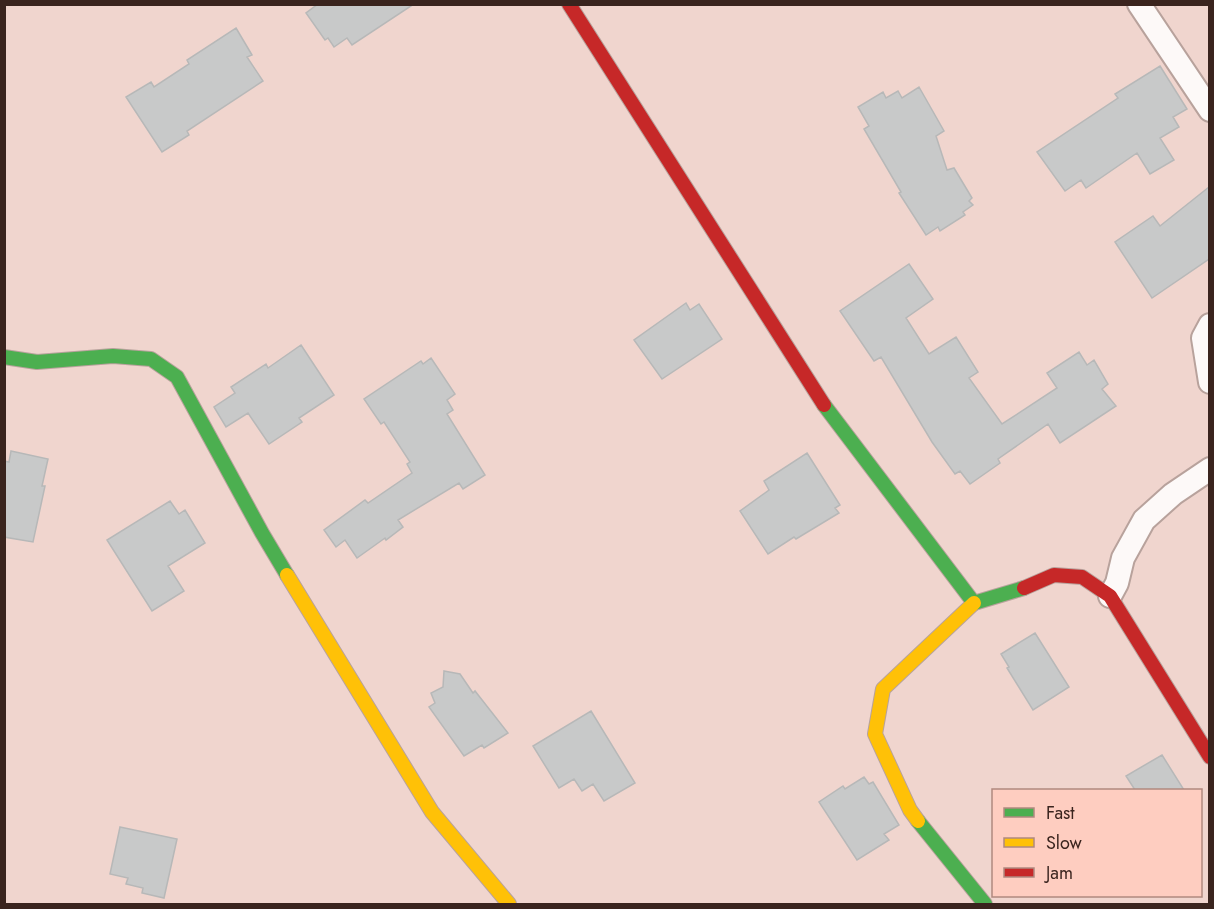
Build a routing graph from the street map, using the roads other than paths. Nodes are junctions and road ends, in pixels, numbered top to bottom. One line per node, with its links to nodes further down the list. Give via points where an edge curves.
1 (569, 4): 9 (street, via 816,395)
2 (1139, 4): 3 (street)
3 (1209, 110)
4 (1209, 325): 6 (street, via 1203,338)
5 (4, 357): 11 (street, via 37,362 113,356 152,360 177,377 262,533 432,812)
6 (1209, 382)
7 (1209, 469): 8 (street, via 1144,520 1123,558)
8 (1110, 596): 9 (street, via 1082,577 1054,575); 10 (street)
9 (974, 603): 12 (street, via 884,689 875,734 910,810)
10 (1209, 757)
11 (509, 904)
12 (985, 904)

